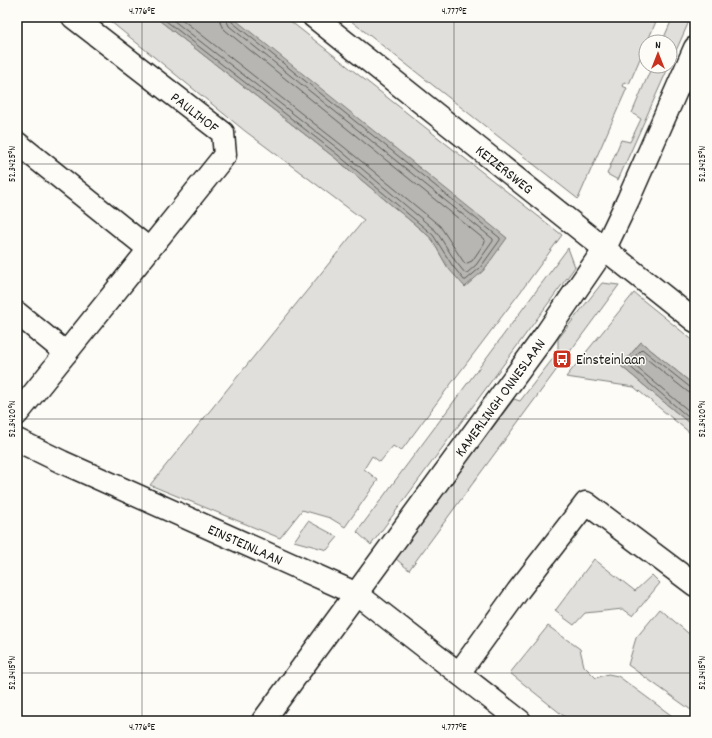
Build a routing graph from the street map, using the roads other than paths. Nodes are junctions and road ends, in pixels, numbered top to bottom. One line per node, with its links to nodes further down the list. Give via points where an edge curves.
1 (74, 17): 6 (street, PAULIHOF, via 223,133 225,155)
2 (314, 17): 5 (street, KEIZERSWEG)
3 (695, 48): 5 (street, KAMERLINGH ONNESLAAN)
4 (17, 143): 6 (street)
5 (605, 248): 8 (street, KEIZERSWEG); 13 (street, KAMERLINGH ONNESLAAN, via 546,334)
6 (149, 249): 9 (street, PAULIHOF)
7 (17, 313): 9 (street)
8 (695, 321)
9 (66, 352): 10 (street, PAULIHOF)
10 (17, 414)
11 (17, 440): 13 (street, EINSTEINLAAN)
12 (695, 585): 14 (street, via 586,503)
13 (356, 594): 14 (street, EINSTEINLAAN); 15 (street, KAMERLINGH ONNESLAAN)
14 (459, 673): 16 (street, EINSTEINLAAN)
15 (263, 721)
16 (520, 721)

